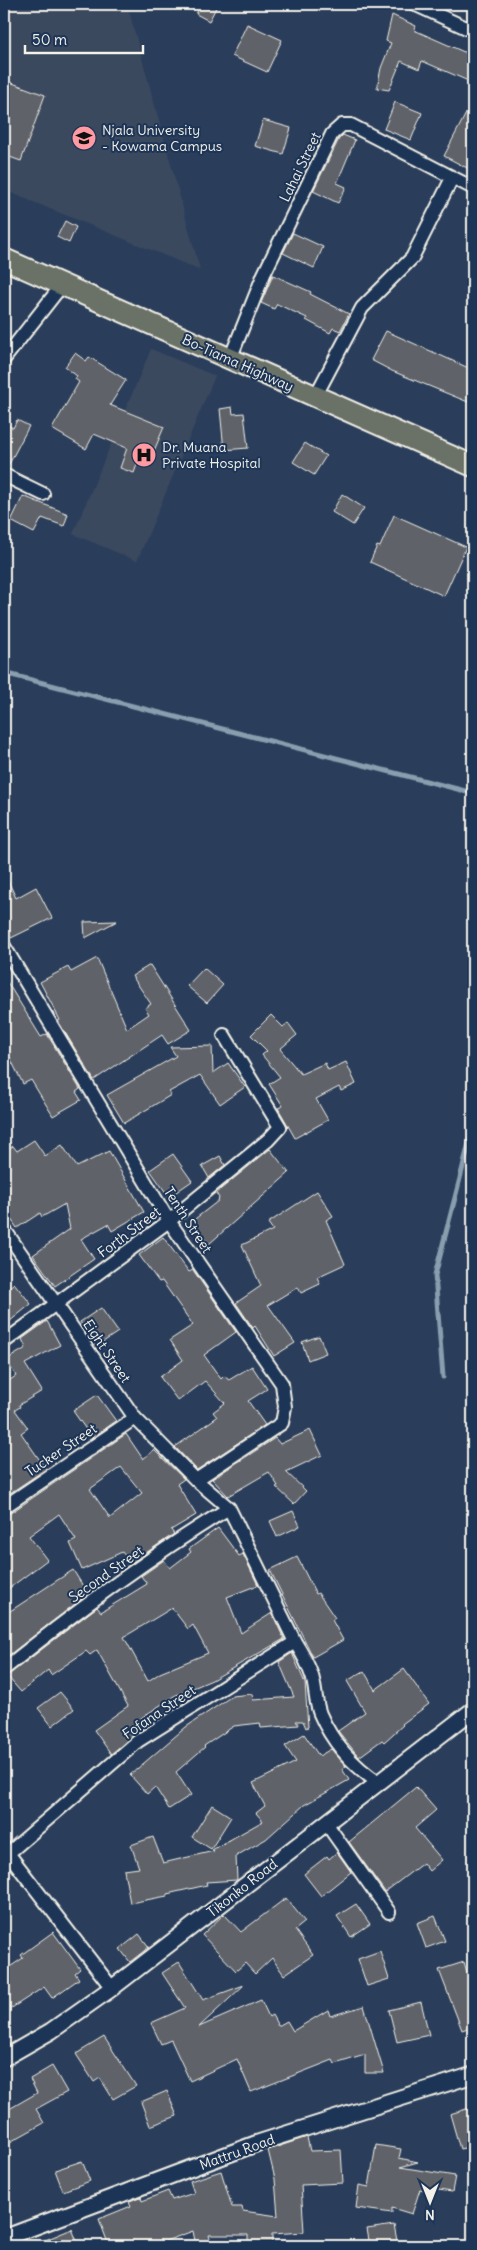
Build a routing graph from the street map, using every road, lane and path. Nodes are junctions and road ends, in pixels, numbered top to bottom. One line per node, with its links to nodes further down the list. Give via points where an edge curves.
1 (414, 4): 2 (street)
2 (473, 31)
3 (452, 178): 4 (street, Lahai Street); 8 (street, Lahai Street, via 351,125 338,127 264,274); 9 (street, via 412,258 362,308)
4 (473, 188)
5 (4, 259): 6 (highway, Bo-Tiama Highway)
6 (62, 285): 7 (street); 8 (highway, Bo-Tiama Highway)
7 (4, 359)
8 (230, 359): 9 (highway, Bo-Tiama Highway)
9 (316, 397): 10 (highway, Bo-Tiama Highway)
10 (473, 466)
11 (4, 475): 12 (street)
12 (43, 494)
13 (4, 946): 15 (street, Tenth Street)
14 (224, 1035): 15 (street, Forth Street, via 280,1128)
15 (169, 1221): 17 (street, Forth Street); 20 (street, Tenth Street, via 282,1384 285,1406 282,1423)
16 (4, 1229): 17 (street, Eight Street)
17 (57, 1304): 18 (street, Forth Street); 19 (street, Eight Street)
18 (4, 1342)
19 (135, 1418): 20 (street, Eight Street); 21 (street, Tucker Street)
20 (196, 1480): 22 (street, Eight Street)
21 (4, 1507)
22 (229, 1508): 23 (street); 24 (street, Second Street, via 52,1630)
23 (294, 1642): 26 (street, via 312,1676 320,1714 345,1756 357,1769); 28 (street, Fofana Street, via 138,1741)
24 (4, 1669)
25 (473, 1710): 26 (street, Tikonko Road)
26 (379, 1783): 27 (street, Tikonko Road)
27 (326, 1823): 29 (street); 30 (street, Tikonko Road)
28 (5, 1854): 30 (street)
29 (389, 1912)
30 (112, 1988): 31 (street, Tikonko Road, via 51,2031)
31 (4, 2058)
32 (473, 2075): 33 (street, Mattru Road, via 258,2143)
33 (4, 2238)

